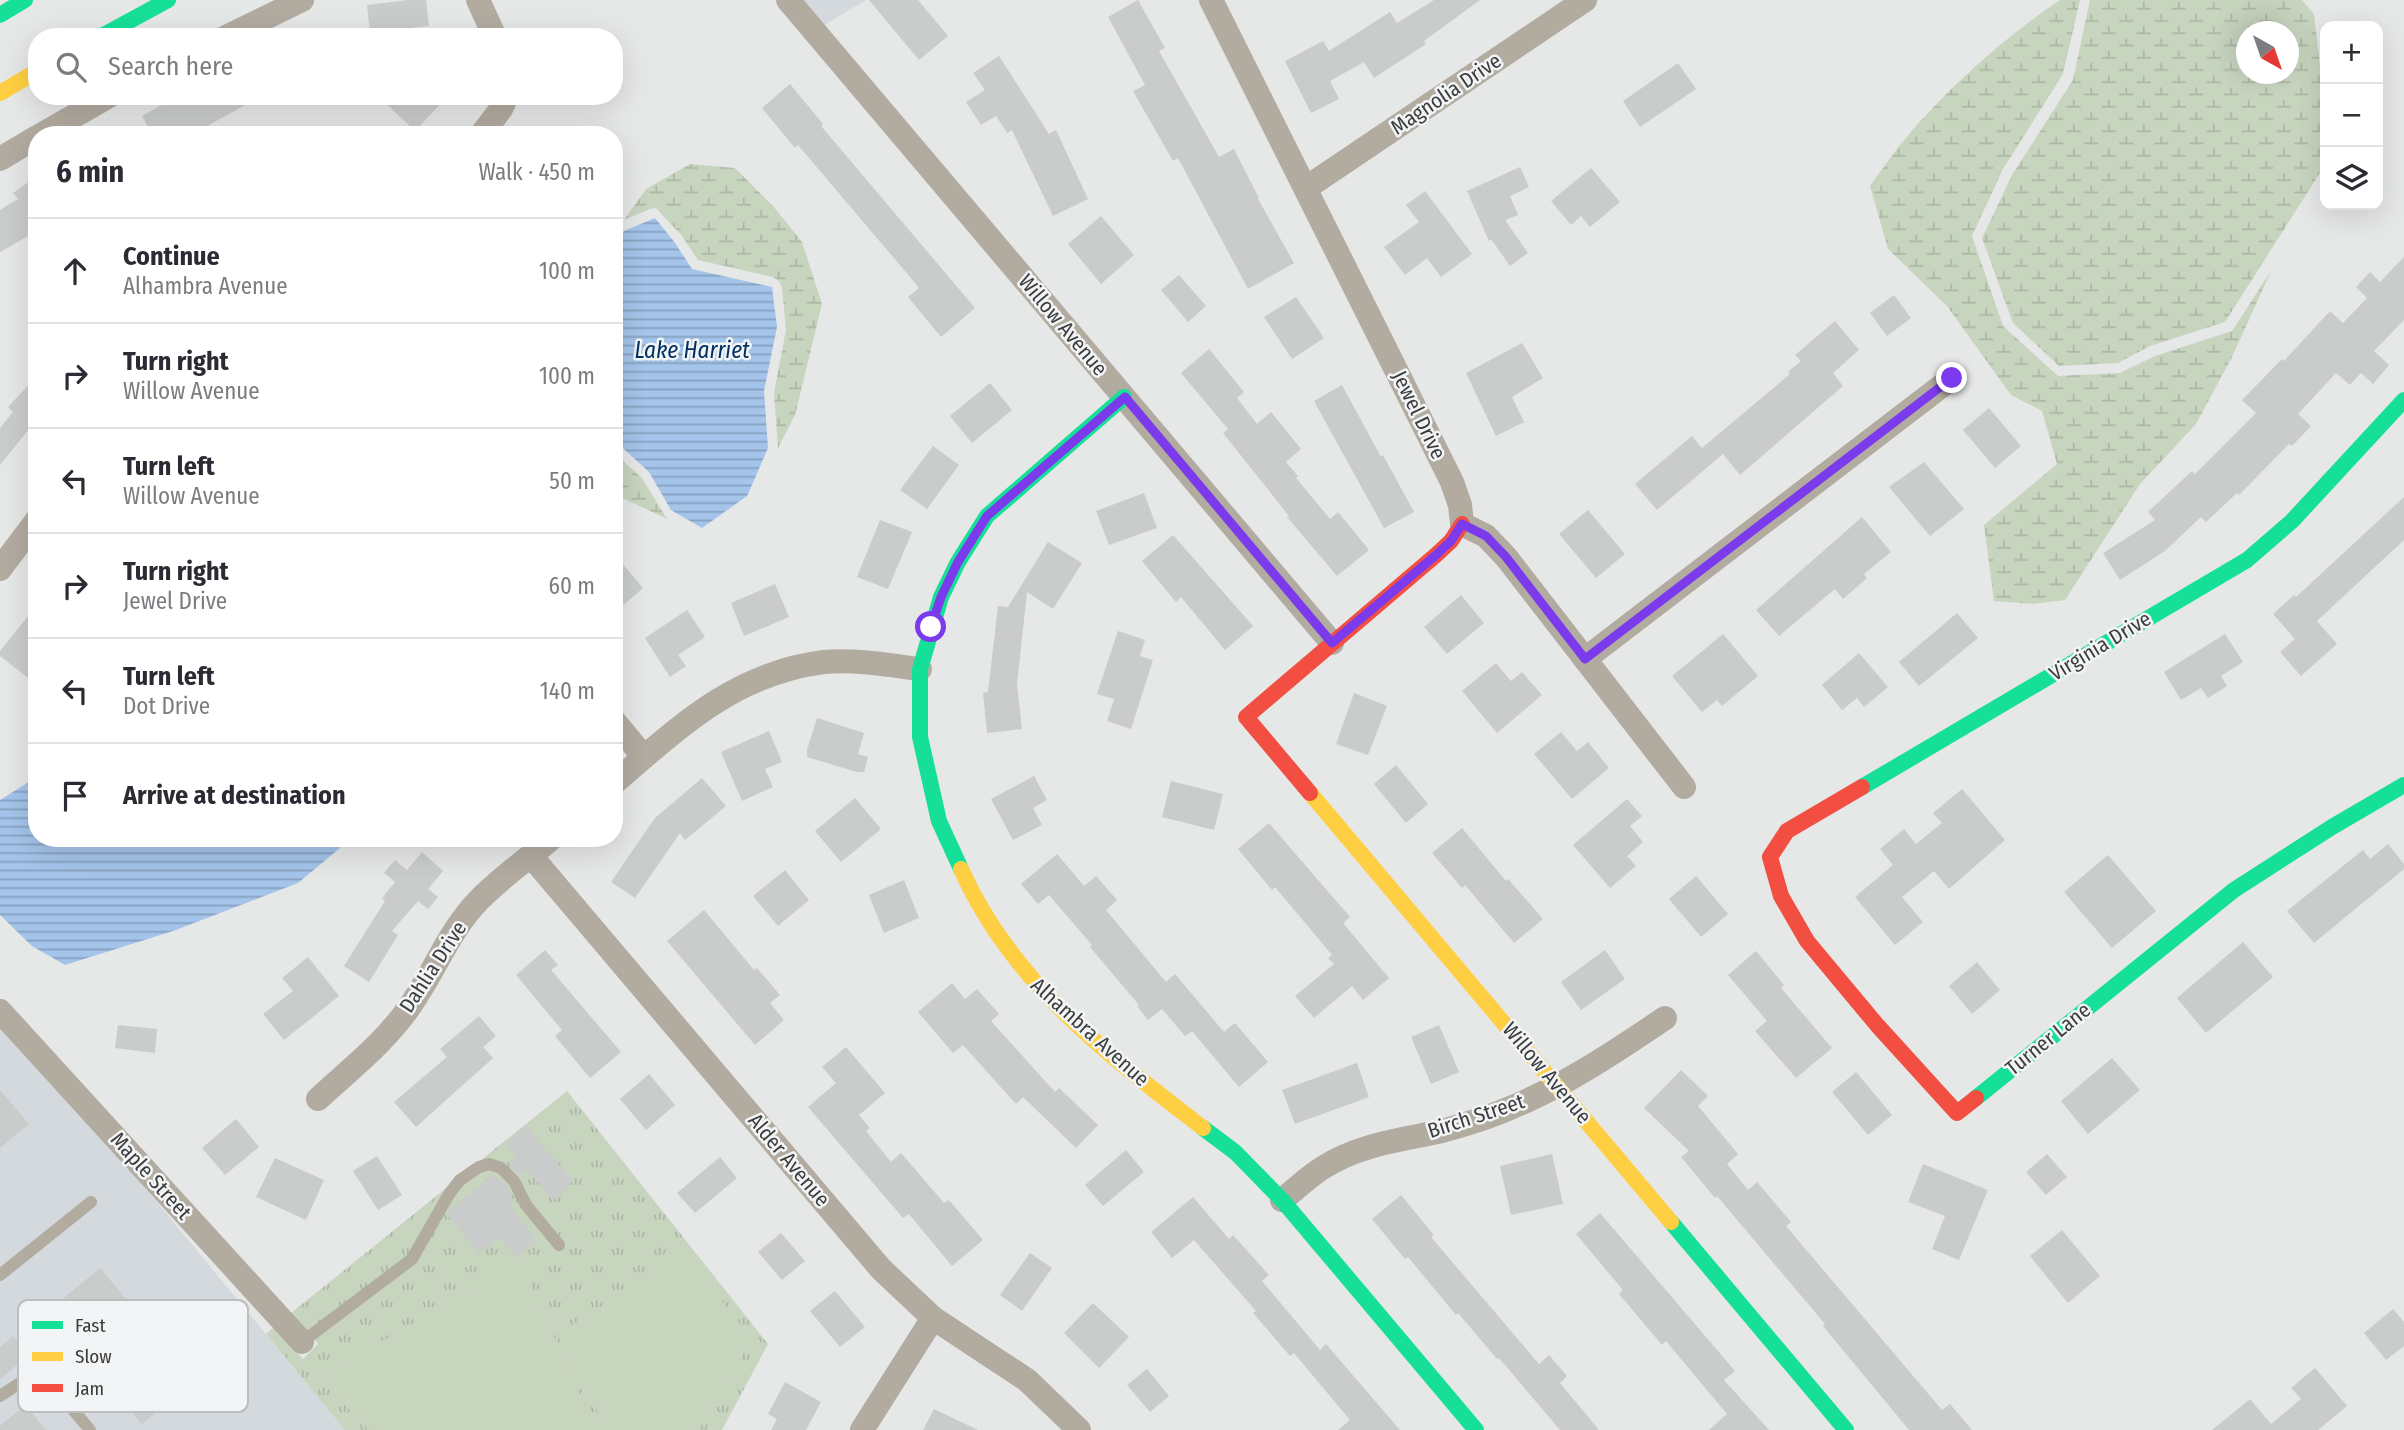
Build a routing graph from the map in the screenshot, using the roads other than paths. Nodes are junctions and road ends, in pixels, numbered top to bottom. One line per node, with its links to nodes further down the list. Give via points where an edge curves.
1 (25, 0): 8 (street)
2 (169, 0): 9 (street)
3 (302, 0): 10 (street)
4 (478, 0): 11 (street)
5 (788, 0): 22 (street, Willow Avenue)
6 (1211, 0): 20 (street, Jewel Drive)
7 (1585, 0): 20 (street, Magnolia Drive)
8 (0, 15)
9 (117, 28)
10 (244, 28)
11 (491, 28)
12 (28, 76): 13 (street)
13 (0, 93)
14 (93, 105): 16 (street)
15 (503, 105): 17 (street)
16 (56, 126)
17 (488, 126)
18 (28, 142): 19 (street)
19 (0, 159)
20 (1306, 188): 24 (street, Jewel Drive, via 1452,482)
21 (1952, 378): 28 (street)
22 (1125, 397): 27 (street, Willow Avenue); 29 (street, Alhambra Avenue, via 987,516 941,597)
23 (2404, 400): 37 (street, Virginia Drive, via 2292,521 2247,560 1787,831)
24 (1462, 524): 27 (street, via 1436,555); 28 (street, via 1486,536 1506,557)
25 (28, 532): 26 (street)
26 (0, 569)
27 (1332, 643): 40 (street, Willow Avenue, via 1246,717)
28 (1585, 659): 34 (street)
29 (920, 669): 31 (street, via 825,662 782,671 735,689 698,712); 42 (street, Alhambra Avenue, via 920,737 939,821 974,899 996,934 1023,971 1073,1023 1235,1152)
30 (623, 732): 31 (street)
31 (644, 757): 32 (street)
32 (623, 775)
33 (2404, 785): 37 (street, Turner Lane, via 2234,890 1957,1113 1807,942 1781,896)
34 (1684, 787)
35 (542, 847): 36 (street, Dahlia Drive)
36 (531, 856): 41 (street, Dahlia Drive, via 478,900 402,1017); 46 (street, Alder Avenue, via 881,1269)
37 (1770, 857)
38 (0, 1011): 47 (street, Maple Street)
39 (1665, 1018): 40 (street, Birch Street)
40 (1558, 1086): 42 (street, Birch Street, via 1499,1113 1371,1146 1325,1166); 55 (street, Willow Avenue)
41 (317, 1099)
42 (1282, 1200): 54 (street, Alhambra Avenue)
43 (90, 1202): 45 (lane)
44 (559, 1245): 47 (lane, via 501,1168 480,1167 449,1194 412,1259)
45 (0, 1275)
46 (933, 1318): 52 (street); 53 (street, Alder Avenue, via 1027,1380)
47 (302, 1342)
48 (18, 1384): 49 (lane)
49 (0, 1396)
50 (75, 1412): 51 (lane)
51 (90, 1430)
52 (862, 1430)
53 (1079, 1430)
54 (1476, 1430)
55 (1846, 1430)

